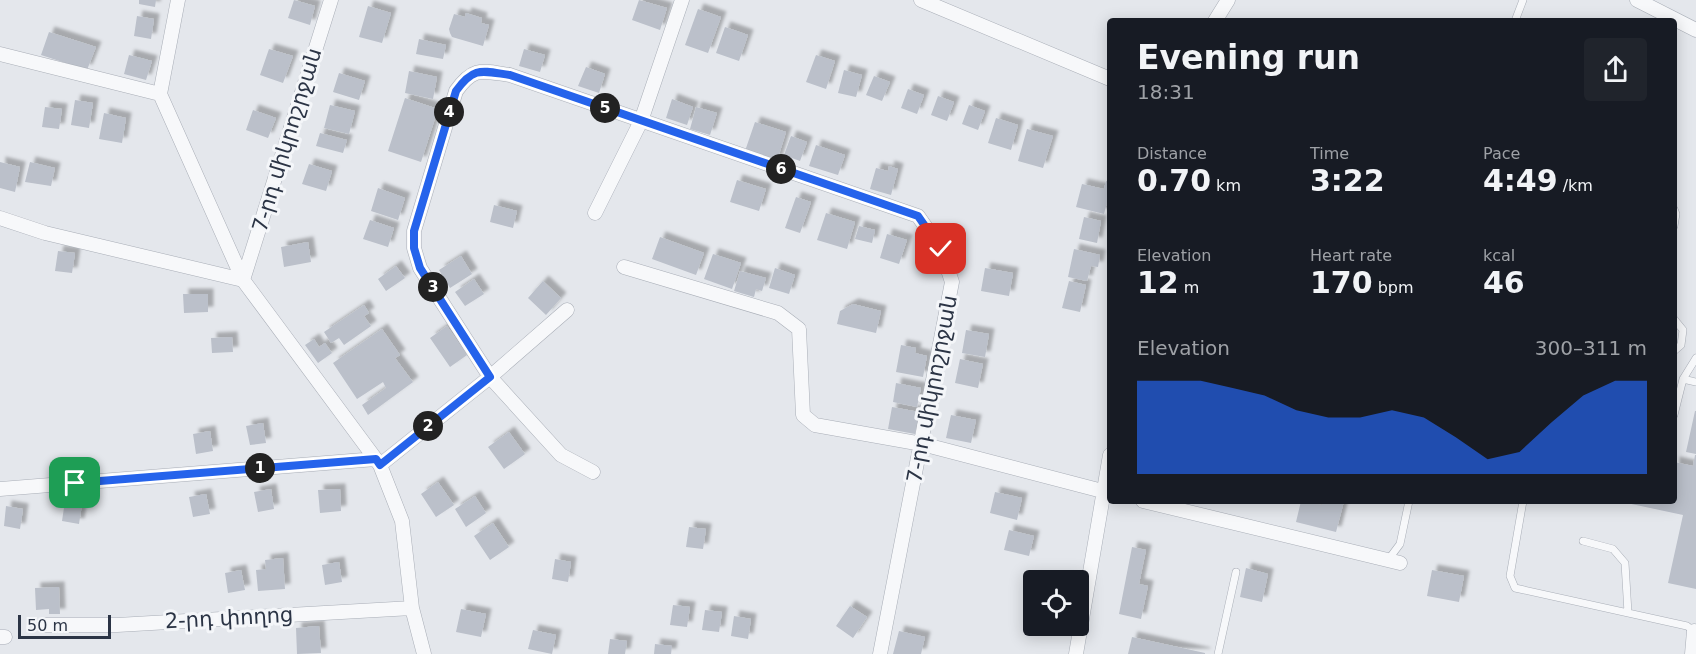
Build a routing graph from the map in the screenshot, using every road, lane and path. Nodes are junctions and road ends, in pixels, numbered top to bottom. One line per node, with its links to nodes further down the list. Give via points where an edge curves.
1 (178, 0): 15 (street)
2 (330, 0): 20 (street, 7-րդ միկրոշրջան)
3 (682, 0): 16 (street)
4 (921, 0): 14 (street)
5 (1228, 0): 8 (street)
6 (1523, 0): 9 (lane)
7 (1637, 0): 10 (street)
8 (1217, 18)
9 (1516, 18)
10 (1672, 18)
11 (1677, 20): 12 (street)
12 (1696, 30)
13 (0, 54): 15 (street)
14 (1107, 78)
15 (160, 94): 20 (street, 7-րդ միկրոշրջան)
16 (641, 121): 17 (street); 25 (street, 7-րդ միկրոշրջան, via 510,75 481,71 466,76 456,91 414,231 414,248 420,268); 29 (street, 7-րդ միկրոշրջան, via 918,216 941,249 952,282)
17 (595, 213)
18 (0, 218): 20 (street, via 45,233)
19 (624, 267): 29 (street, via 778,313 799,329 803,416 815,425)
20 (243, 280): 30 (street, 7-րդ միկրոշրջան)
21 (567, 310): 25 (street)
22 (1677, 323): 23 (lane, via 1683,330)
23 (1677, 348)
24 (1696, 358): 26 (lane)
25 (490, 377): 30 (street); 31 (street, 7-րդ միկրոշրջան, via 561,455)
26 (1683, 379): 27 (lane); 28 (lane)
27 (1696, 382)
28 (1677, 403)
29 (922, 444): 33 (street); 45 (street, 7-րդ միկրոշրջան)
30 (378, 462): 32 (street); 40 (street, 7-րդ միկրոշրջան, via 402,521)
31 (594, 472)
32 (0, 489)
33 (1106, 492): 46 (street)
34 (1156, 504): 38 (street)
35 (1408, 504): 38 (lane)
36 (1522, 504): 41 (lane, via 1510,576 1515,588)
37 (1583, 541): 41 (lane, via 1613,549 1625,562)
38 (1394, 561)
39 (1236, 572): 47 (lane)
40 (412, 608): 42 (street, 2-րդ փողոց, via 117,625); 44 (street, 7-րդ միկրոշրջան)
41 (1628, 613): 43 (lane)
42 (46, 625)
43 (1694, 631): 48 (street)
44 (424, 654)
45 (880, 654)
46 (1076, 654)
47 (1218, 654)
48 (1692, 654)

